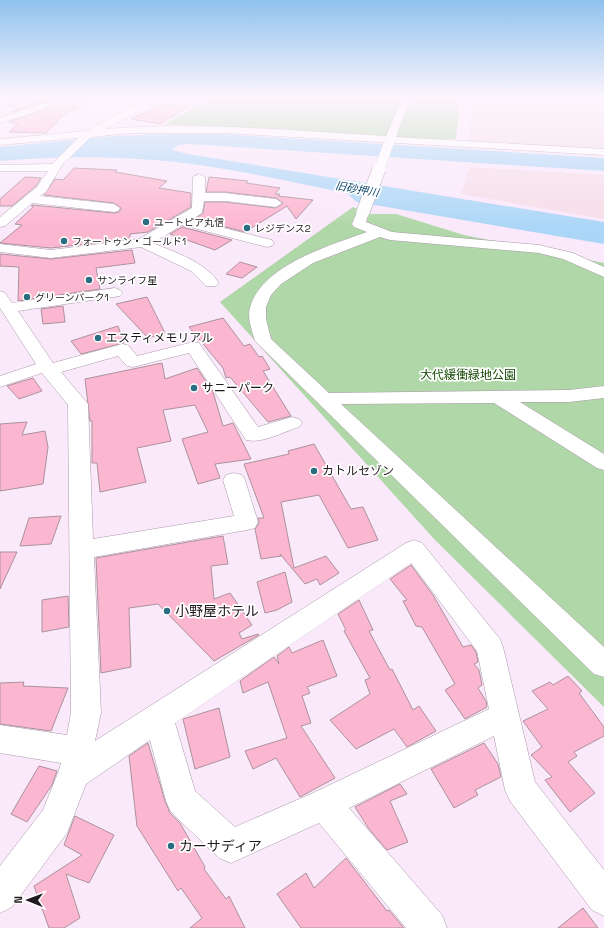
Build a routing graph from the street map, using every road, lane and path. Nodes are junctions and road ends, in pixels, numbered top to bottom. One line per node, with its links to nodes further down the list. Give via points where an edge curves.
1 (29, 140): 5 (street)
2 (83, 140): 7 (street)
3 (390, 140): 16 (street, bridge, via 359,224)
4 (402, 140): 6 (street)
5 (0, 142)
6 (604, 152)
7 (57, 165): 8 (street); 11 (street, via 42,189)
8 (0, 168)
9 (199, 177): 10 (street)
10 (198, 197): 12 (street, via 225,197); 14 (street, via 198,210)
11 (30, 199): 13 (street); 15 (street)
12 (276, 203)
13 (114, 208)
14 (180, 221): 17 (street); 18 (street)
15 (0, 223)
16 (377, 233): 20 (street, via 539,249 568,256); 28 (street, via 326,251 284,273 266,290 257,308 263,341)
17 (143, 243): 19 (street, via 51,254); 21 (street, via 196,268)
18 (267, 243)
19 (0, 248)
20 (604, 273)
21 (211, 283)
22 (115, 293): 23 (street)
23 (4, 302): 24 (street)
24 (48, 368): 25 (street); 29 (street, via 122,349 133,362 193,347 253,435); 32 (street, via 78,404)
25 (0, 382)
26 (604, 392): 27 (street, via 569,396)
27 (498, 397): 28 (street); 30 (street)
28 (325, 400): 33 (street)
29 (292, 423)
30 (604, 463)
31 (234, 480): 32 (street, via 247,522)
32 (82, 550): 37 (street, via 86,713)
33 (604, 665)
34 (505, 716): 35 (street, via 490,647 414,549); 38 (street); 40 (street, via 521,790)
35 (159, 717): 37 (street); 38 (street, via 182,801 231,846)
36 (0, 740): 37 (street)
37 (76, 762): 39 (street, via 55,821)
38 (324, 804): 41 (street)
39 (0, 895)
40 (604, 898)
41 (429, 928)

